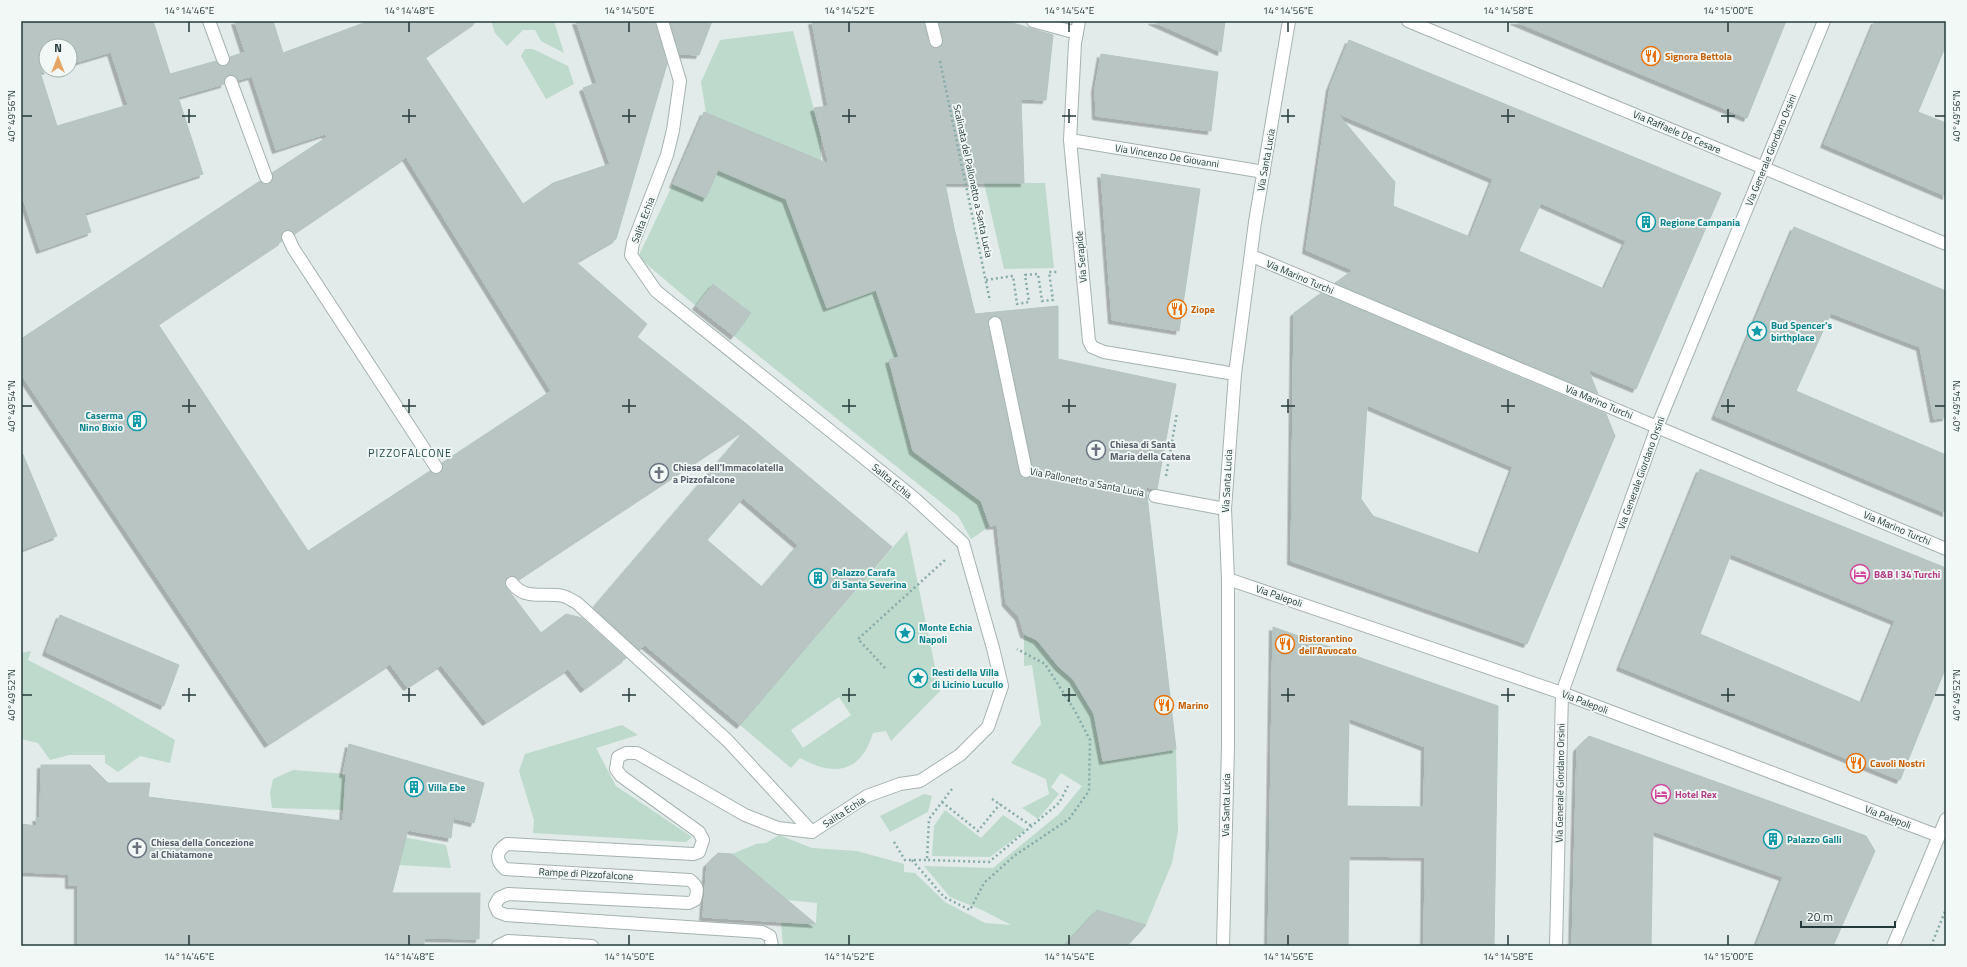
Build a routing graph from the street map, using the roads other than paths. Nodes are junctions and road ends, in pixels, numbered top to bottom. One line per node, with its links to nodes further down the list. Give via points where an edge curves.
1 (209, 21): 11 (street)
2 (662, 21): 33 (street, Salita Echia, via 680,81 667,155 633,243 631,255 656,291 914,498 963,543 1002,686 988,727 960,755 920,781 900,784 866,796)
3 (932, 21): 10 (street)
4 (1033, 21): 9 (street)
5 (1079, 21): 9 (street, Via Serapide)
6 (1289, 21): 15 (street, Via Santa Lucia)
7 (1408, 21): 14 (street, Via Raffaele De Cesare)
8 (1824, 21): 14 (street, Via Generale Giordano Orsini)
9 (1077, 33): 13 (street, Via Serapide)
10 (936, 41)
11 (222, 59)
12 (231, 82): 16 (street)
13 (1070, 140): 15 (street, Via Vincenzo De Giovanni); 21 (street, Via Serapide, via 1089,341 1092,347 1104,352)
14 (1764, 168): 18 (street, Via Raffaele De Cesare); 22 (street, Via Generale Giordano Orsini)
15 (1264, 172): 19 (street, Via Santa Lucia)
16 (266, 177)
17 (288, 237): 23 (street)
18 (1946, 244)
19 (1252, 256): 21 (street, Via Santa Lucia); 22 (street, Via Marino Turchi)
20 (995, 323): 24 (street, Via Pallonetto a Santa Lucia)
21 (1235, 374): 26 (street, Via Santa Lucia)
22 (1657, 427): 27 (street, Via Marino Turchi); 30 (street, Via Generale Giordano Orsini)
23 (436, 467)
24 (1026, 471)
25 (1155, 496): 26 (street, Via Pallonetto a Santa Lucia)
26 (1225, 509): 28 (street, Via Santa Lucia)
27 (1946, 549)
28 (1228, 579): 30 (street, Via Palepoli); 38 (street, Via Santa Lucia, via 1228,746)
29 (512, 583): 33 (street, via 526,594 564,596 577,604 728,741)
30 (1562, 693): 34 (street, Via Palepoli); 39 (street, Via Generale Giordano Orsini)
31 (1946, 819): 34 (street)
32 (778, 828): 33 (street, Salita Echia); 37 (street, Rampe di Pizzofalcone, via 745,815 637,752 626,753 618,757 616,769 621,776 699,832 703,840 699,852 693,854 507,844 500,848 497,855 499,864 505,869 690,880 696,885 698,892 695,900 689,903 508,894 499,898 495,905 498,912 506,915 762,932 770,936)
33 (812, 832)
34 (1939, 836): 40 (street)
35 (498, 946): 36 (street, via 508,941)
36 (592, 946)
37 (772, 946)
38 (1223, 946)
39 (1556, 946)
40 (1893, 946)

